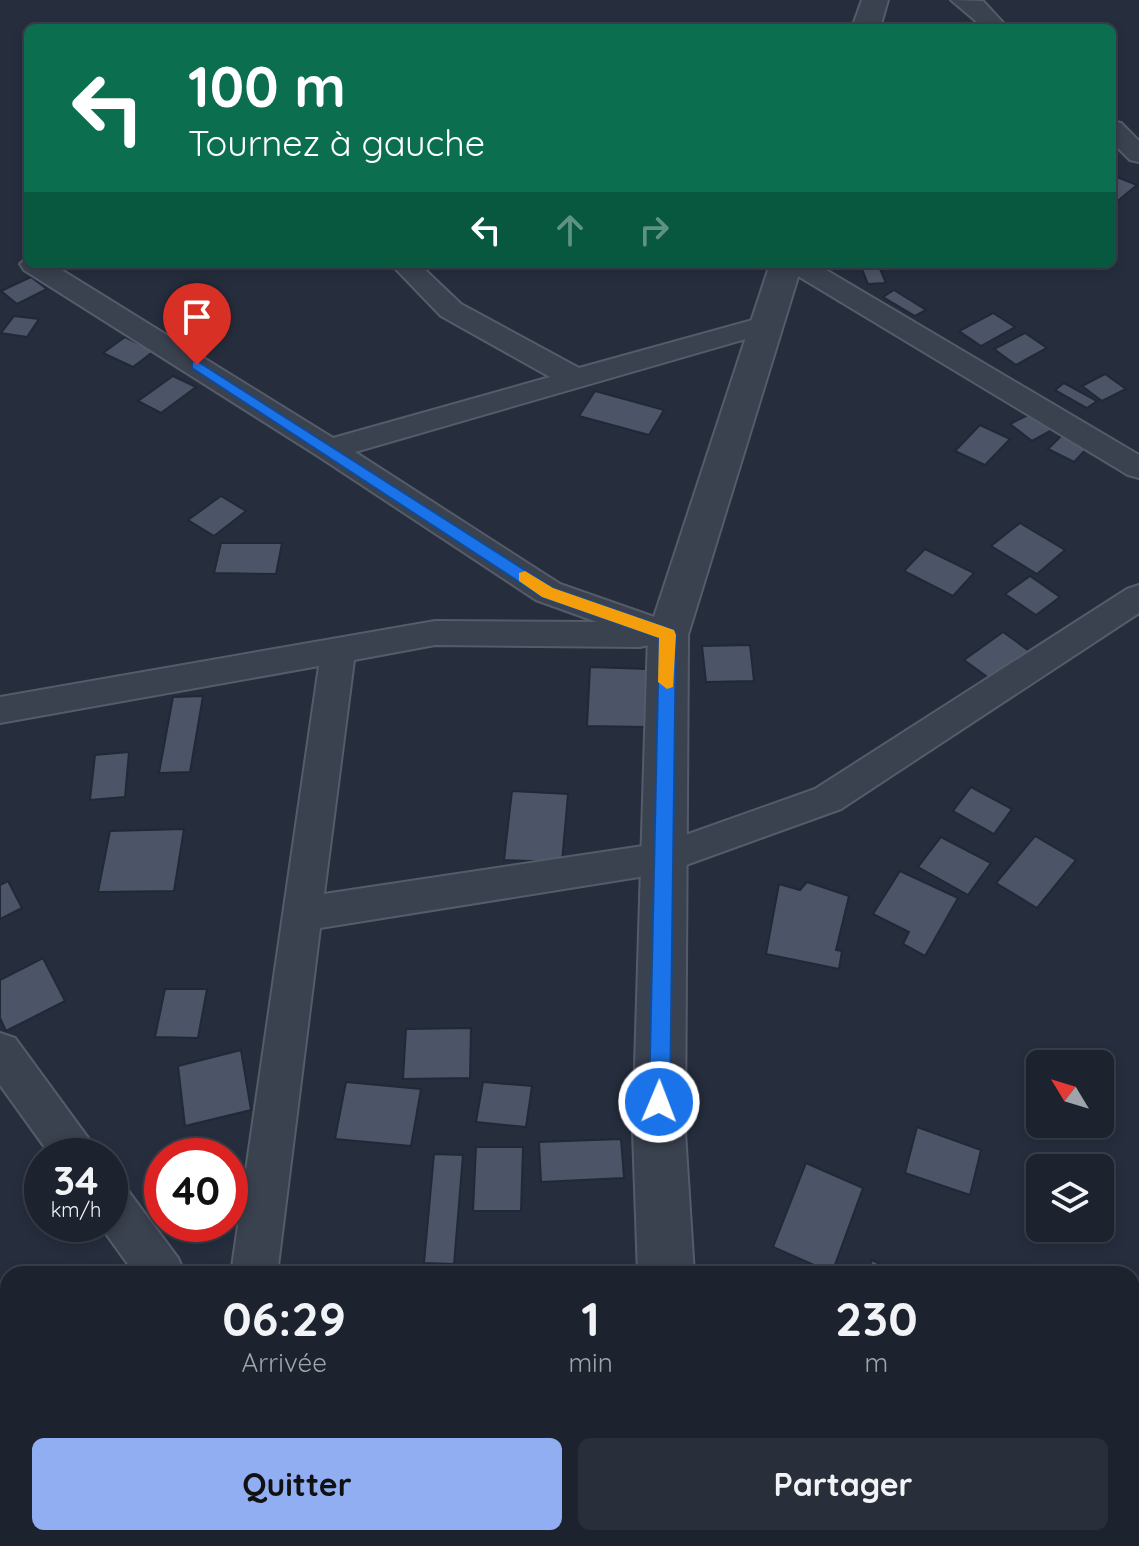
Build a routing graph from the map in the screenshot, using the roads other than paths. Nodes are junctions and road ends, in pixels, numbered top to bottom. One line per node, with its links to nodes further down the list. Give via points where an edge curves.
1 (875, 0): 3 (street)
2 (962, 0): 4 (street)
3 (867, 24)
4 (993, 24)
5 (1116, 132): 6 (street)
6 (1139, 155)
7 (39, 268): 13 (street)
8 (408, 268): 12 (street, via 451,310)
9 (785, 268): 11 (street)
10 (804, 268): 14 (street)
11 (767, 324): 12 (street); 16 (street)
12 (576, 379): 13 (street)
13 (329, 449): 16 (street, via 548,592)
14 (1139, 468)
15 (1139, 597): 19 (street, via 828,799)
16 (668, 635): 17 (street, via 435,633); 19 (street)
17 (338, 650): 18 (street); 20 (street)
18 (0, 710)
19 (664, 858): 20 (street); 26 (street, via 659,1132)
20 (303, 914): 25 (street)
21 (0, 1051): 22 (street)
22 (63, 1138)
23 (128, 1228): 24 (street)
24 (156, 1266)
25 (255, 1266)
26 (666, 1266)

